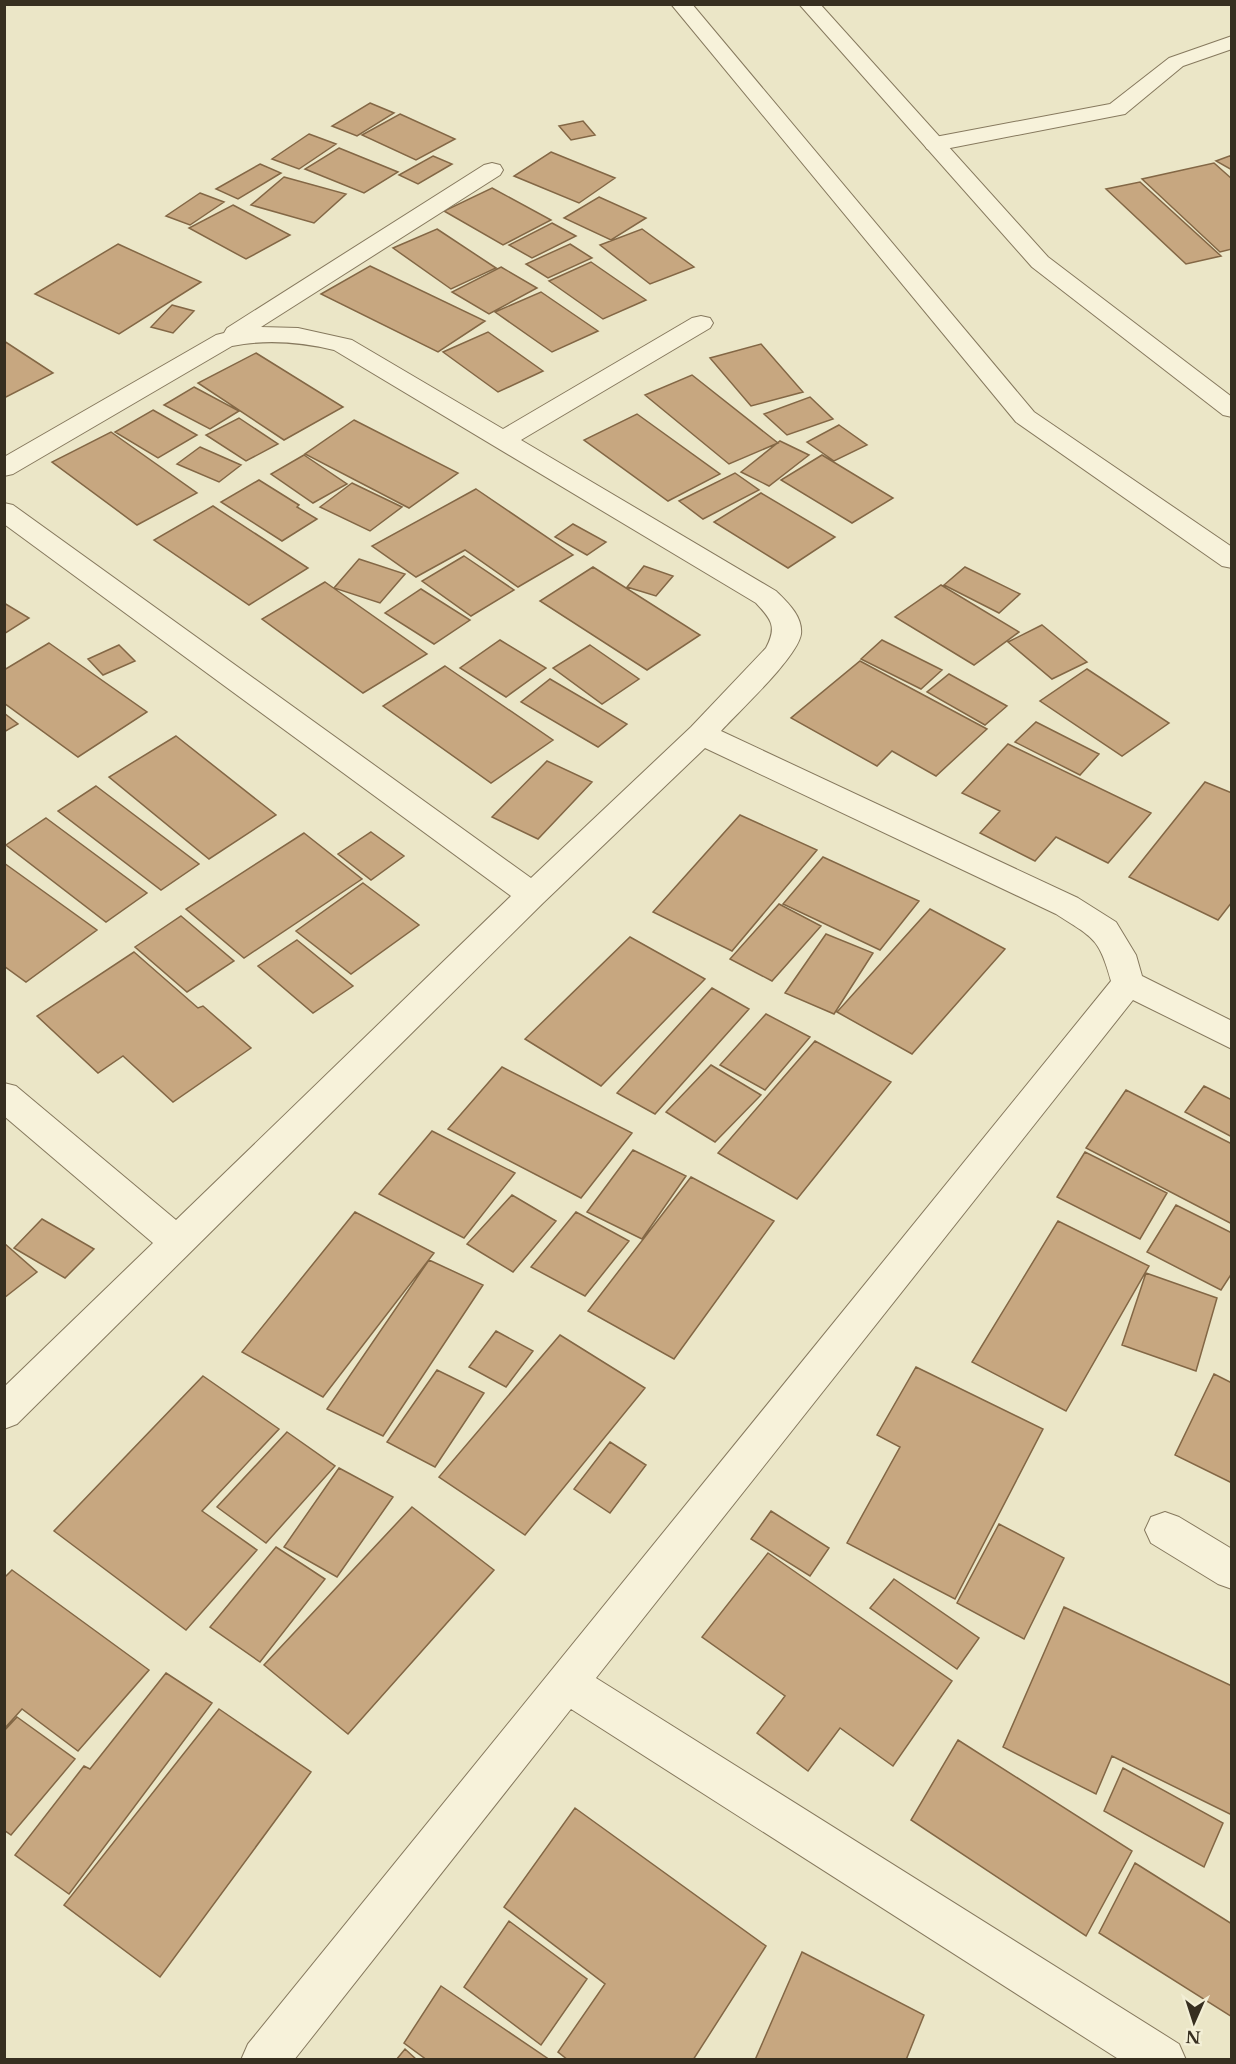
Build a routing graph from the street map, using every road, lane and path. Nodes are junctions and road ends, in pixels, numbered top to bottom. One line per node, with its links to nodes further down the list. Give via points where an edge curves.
1 (681, 4): 12 (street, via 1025,417)
2 (809, 4): 4 (street)
3 (1232, 42): 4 (street, via 1176,62 1117,109)
4 (935, 144): 8 (street, via 1040,262)
5 (492, 170): 7 (street)
6 (701, 323): 9 (street)
7 (225, 340): 9 (street, via 285,332 343,345); 10 (street)
8 (1232, 410)
9 (503, 440): 13 (street, via 766,597 783,615 787,634 778,653)
10 (4, 468)
11 (4, 511): 14 (street)
12 (1232, 560)
13 (700, 734): 14 (street); 15 (street, via 1067,906 1105,930 1120,955)
14 (532, 896): 18 (street)
15 (1128, 983): 16 (street); 22 (street)
16 (1232, 1036)
17 (4, 1096): 18 (street)
18 (177, 1242): 19 (street)
19 (4, 1412)
20 (1166, 1530): 21 (street)
21 (1232, 1571)
22 (566, 1683): 23 (street); 24 (street)
23 (264, 2060)
24 (1162, 2060)

